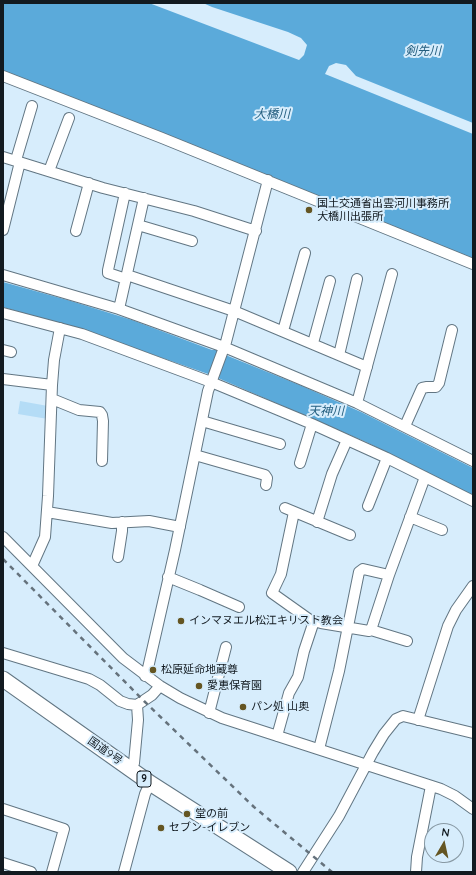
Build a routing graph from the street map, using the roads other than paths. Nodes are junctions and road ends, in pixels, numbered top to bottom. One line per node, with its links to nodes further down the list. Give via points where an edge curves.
1 (3, 76): 7 (street)
2 (32, 106): 5 (street)
3 (69, 118): 6 (street)
4 (3, 157): 5 (street)
5 (18, 161): 6 (street); 12 (street)
6 (49, 171): 8 (street)
7 (268, 180): 14 (street); 17 (street)
8 (88, 183): 9 (street); 13 (street)
9 (125, 193): 10 (street); 20 (street, via 108,273)
10 (144, 198): 11 (street); 14 (street)
11 (138, 225): 15 (street); 20 (street)
12 (3, 230)
13 (76, 231)
14 (256, 231): 24 (street)
15 (192, 241)
16 (305, 253): 28 (street)
17 (473, 264)
18 (392, 274): 32 (street)
19 (3, 275): 23 (street)
20 (127, 277): 23 (street); 24 (street)
21 (357, 279): 31 (street)
22 (330, 281): 29 (street)
23 (119, 309): 30 (street)
24 (234, 311): 28 (street); 30 (street)
25 (3, 313): 26 (street)
26 (60, 328): 34 (street); 35 (street)
27 (452, 330): 40 (street, via 439,383 436,387 425,387 421,390)
28 (283, 332): 29 (street)
29 (313, 344): 31 (street)
30 (223, 349): 34 (street); 37 (street)
31 (338, 355): 32 (street)
32 (366, 367): 37 (street)
33 (3, 379): 35 (street)
34 (211, 381): 38 (street); 39 (street)
35 (52, 385): 36 (street)
36 (52, 399): 45 (street, via 79,410 102,414); 52 (street)
37 (356, 403): 40 (street)
38 (202, 421): 42 (street); 43 (street)
39 (312, 424): 41 (street); 47 (street)
40 (405, 426): 46 (street)
41 (347, 440): 44 (street); 55 (street, via 332,474)
42 (280, 444)
43 (194, 454): 49 (street, via 265,475); 56 (street)
44 (387, 458): 48 (street); 51 (street)
45 (102, 461)
46 (473, 461)
47 (300, 463)
48 (425, 477): 50 (street); 53 (street)
49 (266, 485)
50 (473, 501)
51 (368, 506)
52 (47, 512): 54 (street); 61 (street, via 45,537)
53 (410, 517): 57 (street); 62 (street)
54 (122, 522): 56 (street, via 149,521); 60 (street)
55 (317, 522): 58 (street); 66 (street, via 290,510 281,574 272,593)
56 (180, 527): 63 (street)
57 (442, 530)
58 (350, 535)
59 (3, 537): 61 (street)
60 (118, 557)
61 (32, 566): 72 (street, via 113,648)
62 (389, 575): 67 (street, via 363,569 360,571); 68 (street)
63 (168, 577): 65 (street); 72 (street)
64 (473, 586): 77 (street, via 450,622)
65 (239, 607)
66 (314, 621): 67 (street); 79 (street, via 298,677 289,692)
67 (348, 628): 68 (street, via 369,632); 80 (street)
68 (371, 630): 69 (street)
69 (407, 641)
70 (226, 647): 76 (street)
71 (3, 653): 75 (street, via 89,679 120,701)
72 (145, 676): 74 (street)
73 (3, 679): 82 (highway, 国道9号 / 9)
74 (160, 686): 75 (street); 76 (street)
75 (137, 705): 82 (street, via 138,720 134,763)
76 (209, 713): 79 (street)
77 (418, 720): 78 (street); 81 (street, via 403,716 396,719)
78 (473, 733)
79 (277, 736): 80 (street)
80 (319, 749): 81 (street)
81 (367, 764): 84 (street); 92 (street, via 337,820)
82 (131, 770): 83 (highway, 国道9号 / 9)
83 (150, 783): 90 (street); 91 (highway, 国道9号 / 9)
84 (431, 786): 86 (street, via 448,792); 93 (street, via 416,857)
85 (3, 809): 89 (street, via 64,829)
86 (473, 809)
87 (3, 863): 88 (street)
88 (32, 872)
89 (52, 872)
90 (124, 872)
91 (289, 872)
92 (303, 872)
93 (416, 872)

